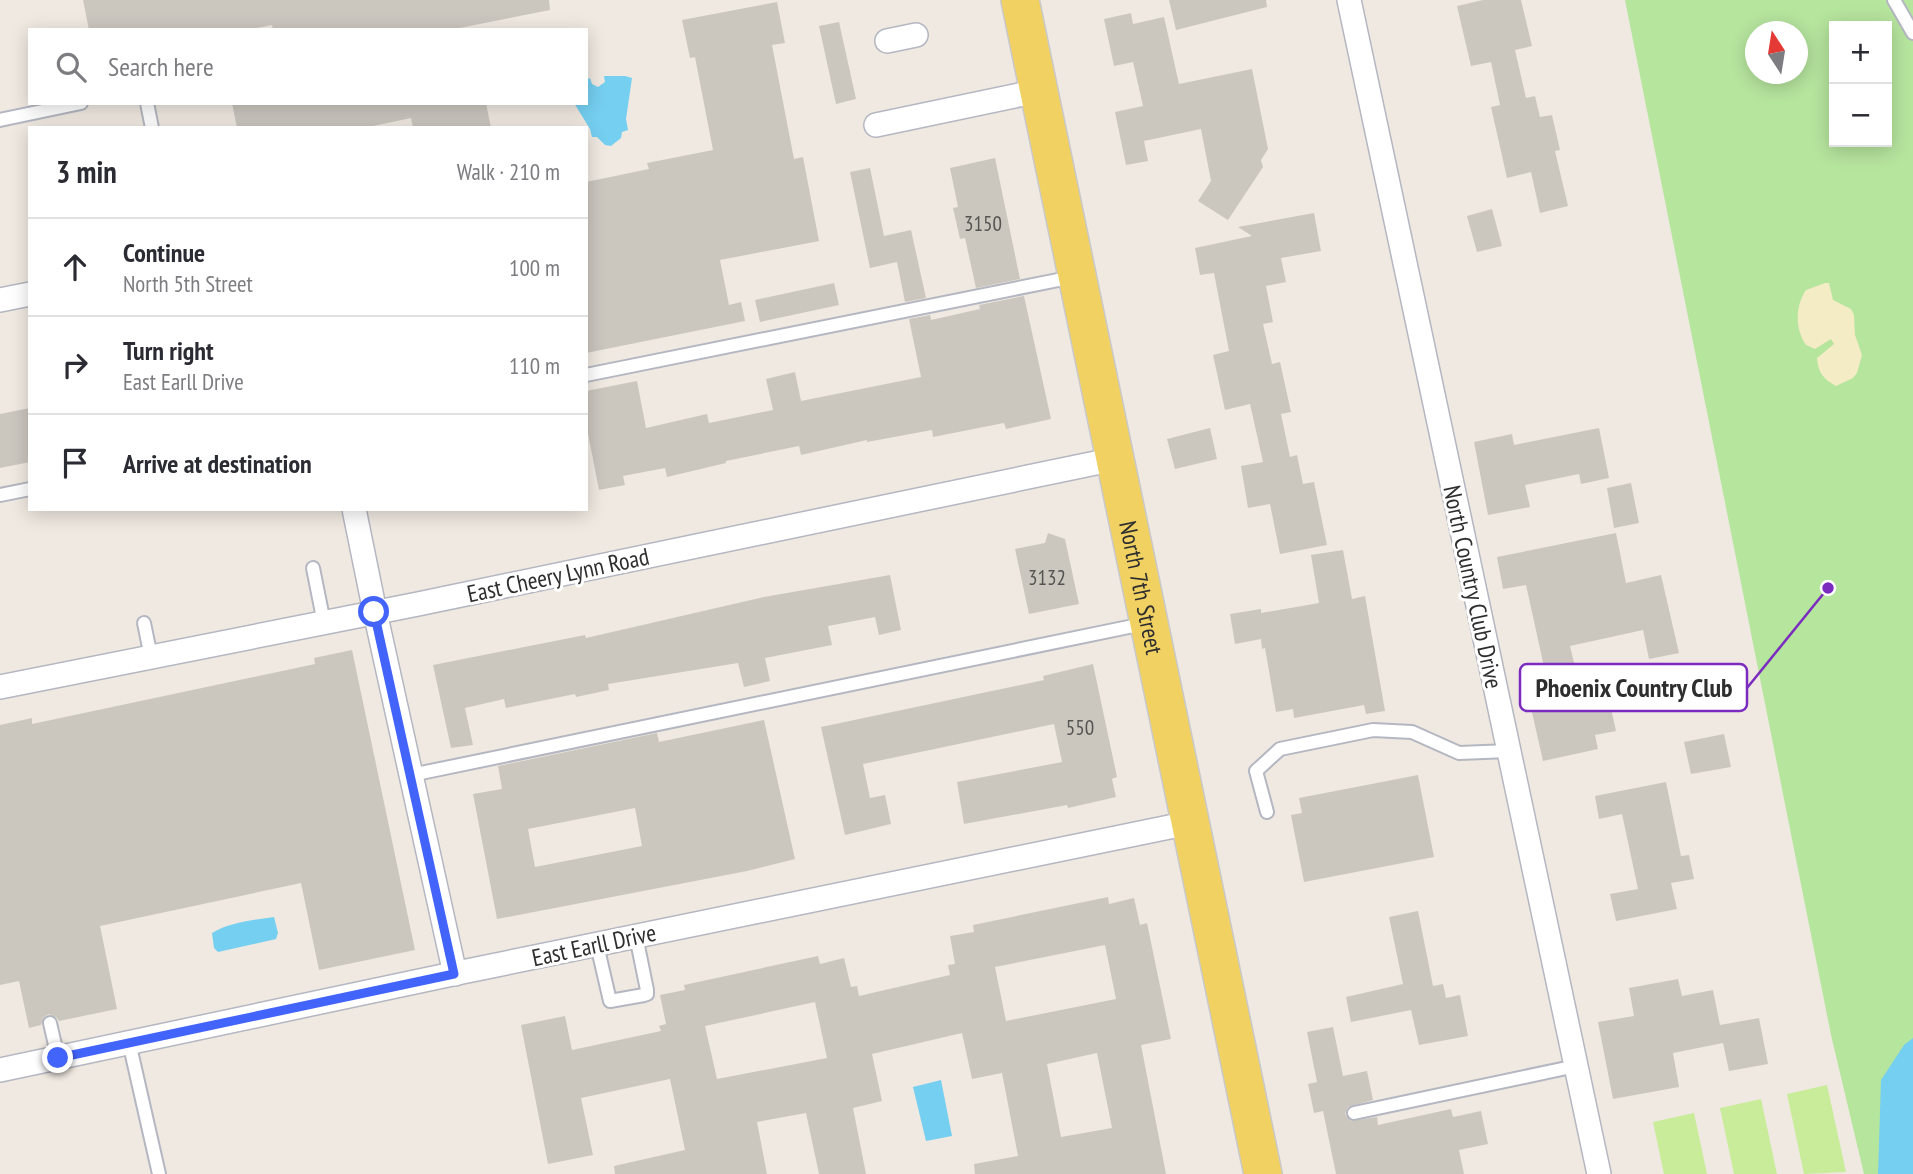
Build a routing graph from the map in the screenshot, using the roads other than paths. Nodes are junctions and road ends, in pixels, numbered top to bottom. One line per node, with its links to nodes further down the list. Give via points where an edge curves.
1 (1020, 0): 7 (main road, North 7th Street)
2 (1349, 0): 28 (street, North Country Club Drive)
3 (1894, 0): 4 (lane)
4 (1913, 33)
5 (916, 35): 6 (street)
6 (887, 41)
7 (1038, 91): 11 (street); 13 (main road, North 7th Street)
8 (71, 105): 10 (lane)
9 (147, 105): 12 (lane)
10 (0, 120)
11 (876, 125)
12 (152, 126)
13 (1077, 276): 16 (lane); 17 (main road, North 7th Street)
14 (28, 294): 15 (street)
15 (0, 300)
16 (588, 375)
17 (1115, 459): 22 (street, East Cheery Lynn Road); 25 (main road, North 7th Street)
18 (28, 489): 19 (lane)
19 (0, 495)
20 (354, 511): 22 (street)
21 (313, 568): 24 (lane)
22 (374, 612): 24 (street, East Cheery Lynn Road); 29 (street)
23 (144, 623): 26 (lane)
24 (324, 623): 26 (street, East Cheery Lynn Road)
25 (1148, 623): 29 (lane); 31 (main road, North 7th Street)
26 (151, 657): 27 (street, East Cheery Lynn Road)
27 (0, 687)
28 (1509, 751): 30 (lane, via 1459,753 1412,732 1373,730 1280,749 1256,771); 38 (street, North Country Club Drive)
29 (411, 775): 34 (street)
30 (1267, 812)
31 (1189, 824): 32 (street, East Earll Drive); 42 (main road, North 7th Street)
32 (636, 936): 33 (street, East Earll Drive); 33 (lane, via 647,990 644,995 610,1000)
33 (597, 945): 34 (street, East Earll Drive)
34 (454, 974): 36 (street, East Earll Drive)
35 (50, 1023): 37 (lane)
36 (129, 1042): 37 (street, East Earll Drive); 41 (lane)
37 (58, 1058): 39 (street, East Earll Drive)
38 (1576, 1066): 40 (lane); 43 (street, North Country Club Drive)
39 (0, 1070)
40 (1354, 1113)
41 (159, 1174)
42 (1263, 1174)
43 (1599, 1174)

